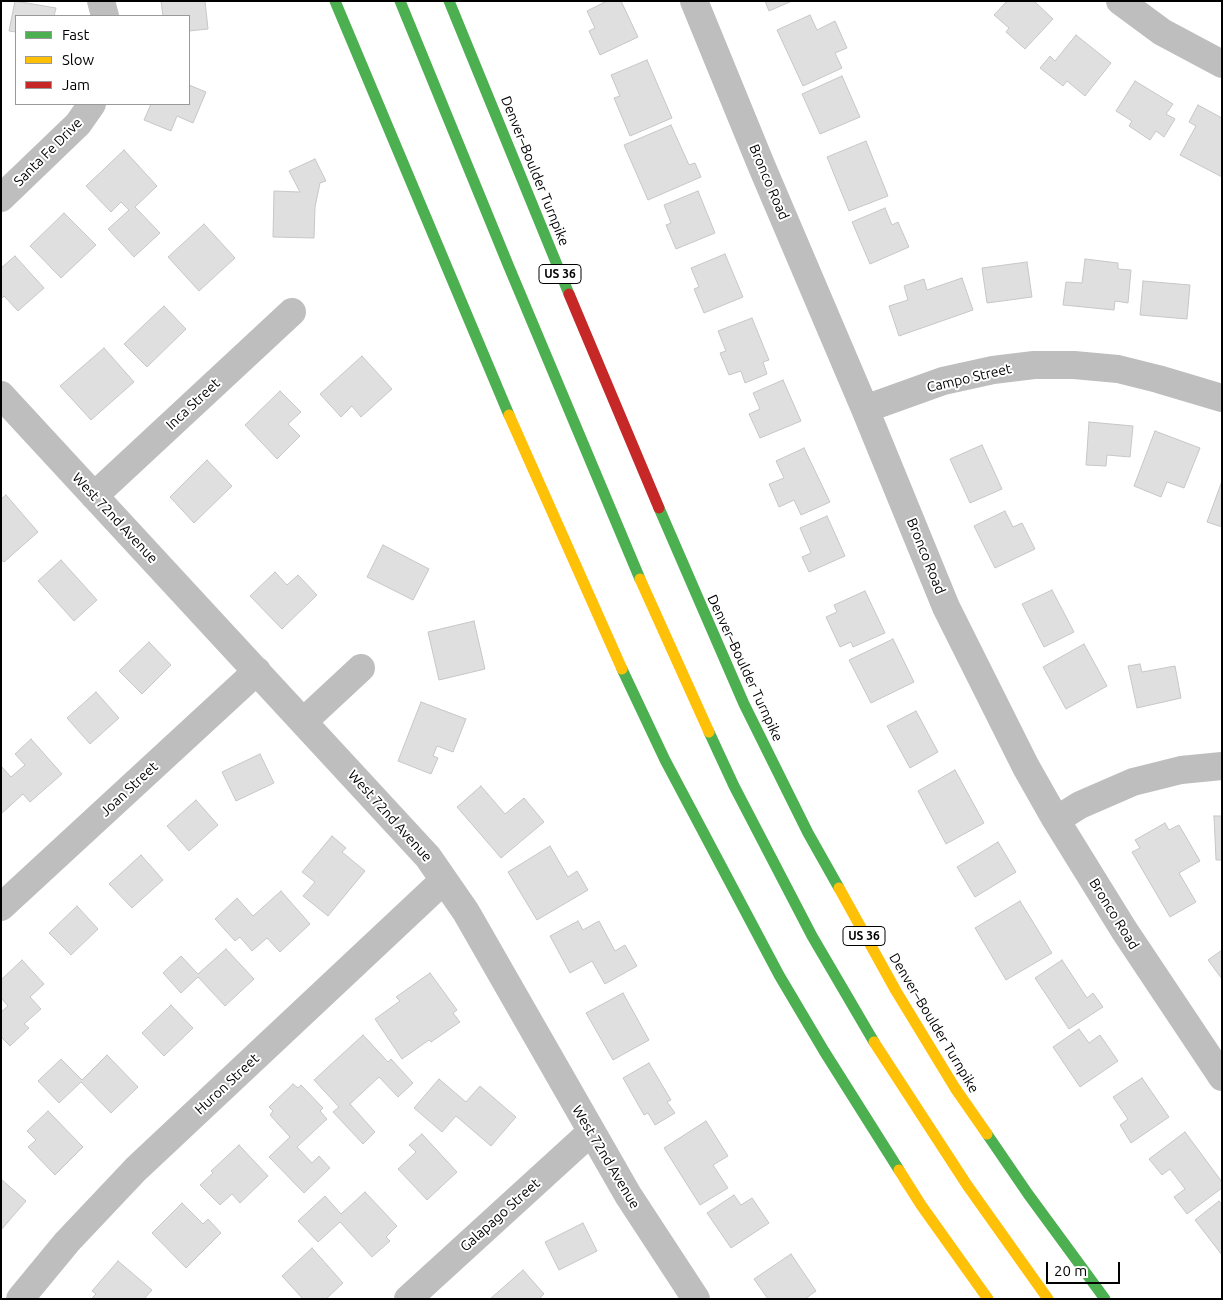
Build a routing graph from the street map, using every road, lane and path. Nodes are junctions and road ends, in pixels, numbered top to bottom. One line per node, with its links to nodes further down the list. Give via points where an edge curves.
1 (100, 1): 7 (street)
2 (400, 1): 29 (highway, via 646,593 734,786 844,992 967,1186)
3 (449, 1): 30 (highway, Denver–Boulder Turnpike / US 36, via 700,604 744,704 808,833 886,975 955,1088)
4 (694, 1): 14 (street, Bronco Road)
5 (1120, 1): 8 (street, via 1162,32)
6 (336, 4): 28 (highway, via 538,484 604,632 681,791 828,1059 921,1205)
7 (106, 15)
8 (1222, 64)
9 (91, 105): 10 (street, Santa Fe Drive, via 78,124)
10 (1, 198)
11 (292, 312): 15 (street, Inca Street)
12 (1, 395): 15 (street, West 72nd Avenue)
13 (1222, 398): 14 (street, Campo Street, via 1118,369 1034,365 943,381)
14 (865, 409): 20 (street, Bronco Road, via 946,607)
15 (94, 496): 17 (street, West 72nd Avenue)
16 (361, 668): 18 (street)
17 (257, 671): 18 (street, West 72nd Avenue); 22 (street, Joan Street)
18 (304, 721): 21 (street, West 72nd Avenue, via 413,839)
19 (1222, 766): 20 (street, via 1181,770 1133,782 1080,805)
20 (1056, 820): 23 (street, Bronco Road, via 1124,930)
21 (444, 880): 24 (street, West 72nd Avenue, via 466,912); 25 (street, Huron Street, via 136,1169 67,1242)
22 (1, 907)
23 (1222, 1077)
24 (591, 1132): 26 (street, Galapago Street); 27 (street, West 72nd Avenue)
25 (20, 1299)
26 (408, 1299)
27 (696, 1299)
28 (988, 1299)
29 (1048, 1299)
30 (1105, 1299)

